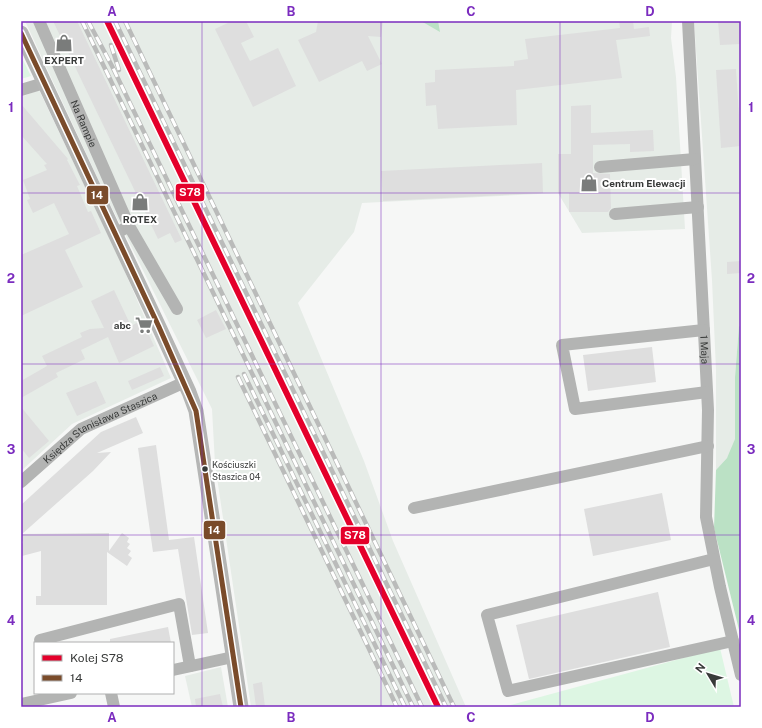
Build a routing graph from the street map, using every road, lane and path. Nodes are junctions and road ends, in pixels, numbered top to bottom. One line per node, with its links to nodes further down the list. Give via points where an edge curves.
1 (39, 21): 10 (street, Na Rampie)
2 (688, 21): 6 (street, 1 Maja)
3 (21, 33): 4 (main road)
4 (44, 83): 5 (street); 11 (main road)
5 (21, 90)
6 (695, 159): 7 (street); 8 (street, 1 Maja)
7 (600, 167)
8 (698, 207): 9 (street); 13 (street, 1 Maja)
9 (615, 214)
10 (129, 226): 11 (street); 12 (street, Na Rampie)
11 (115, 234): 14 (main road)
12 (177, 309)
13 (704, 330): 15 (street, 1 Maja); 15 (street, via 562,345 575,409)
14 (185, 382): 17 (street, Księdza Stanisława Staszica, via 81,429); 22 (main road, via 196,411)
15 (707, 392): 16 (street, 1 Maja)
16 (708, 446): 18 (street); 19 (street, 1 Maja, via 706,517)
17 (21, 482)
18 (414, 508)
19 (714, 559): 21 (street, 1 Maja); 21 (street, via 487,615 508,691)
20 (40, 640): 23 (street, via 179,604)
21 (733, 641): 25 (street, 1 Maja)
22 (233, 657): 23 (street); 30 (main road)
23 (190, 666): 24 (street)
24 (174, 670)
25 (741, 675)
26 (66, 694): 28 (street)
27 (111, 694): 29 (street)
28 (21, 704)
29 (114, 707)
30 (241, 707)

